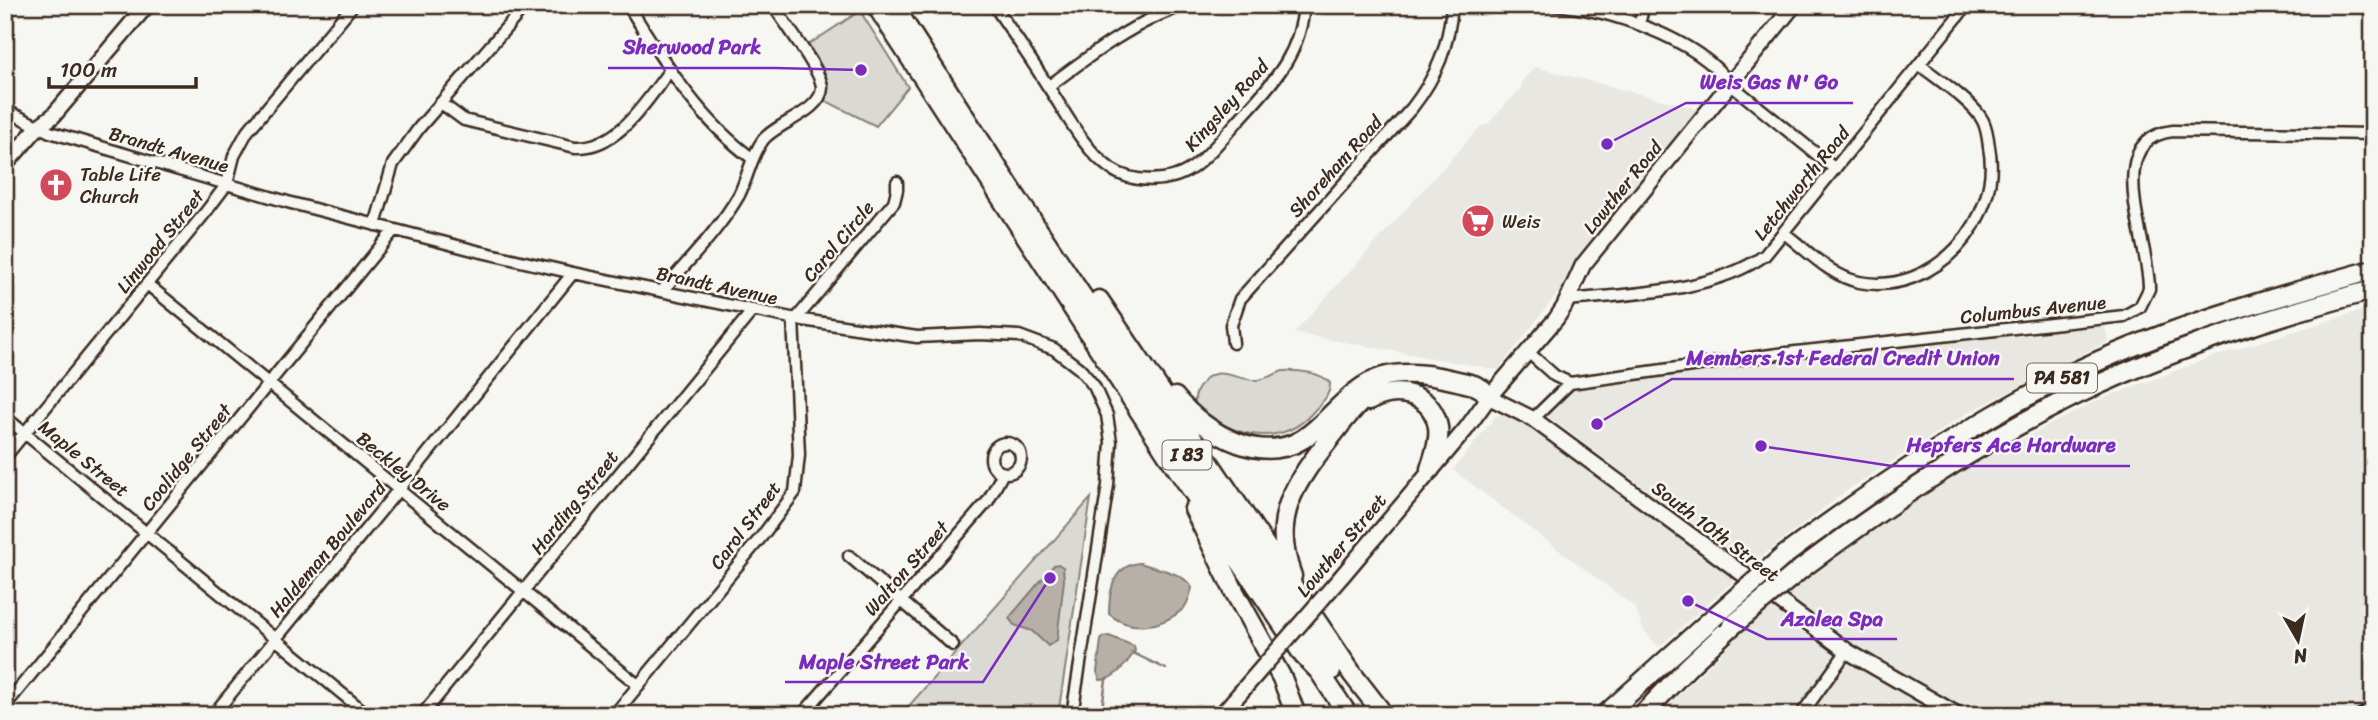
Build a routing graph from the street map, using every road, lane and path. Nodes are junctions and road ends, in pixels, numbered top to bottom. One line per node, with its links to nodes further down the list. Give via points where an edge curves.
1 (147, 5): 24 (main road, via 53,116)
2 (353, 5): 30 (street, Linwood Street, via 247,132 234,156)
3 (526, 5): 22 (street)
4 (628, 5): 19 (street)
5 (773, 5): 26 (street, via 822,88 813,106 763,139)
6 (876, 5): 52 (highway, I 83)
7 (893, 5): 17 (highway, I 83)
8 (994, 5): 21 (street, Kingsley Road)
9 (1186, 5): 21 (street, via 1146,21)
10 (1304, 5): 21 (street, Kingsley Road, via 1299,36 1286,66 1202,159 1174,176 1146,180 1111,169 1084,141)
11 (1452, 5): 42 (street, Shoreham Road, via 1445,50 1434,77 1412,108 1240,299 1231,325)
12 (1553, 5): 16 (street)
13 (1644, 5): 16 (street)
14 (1794, 5): 20 (main road, Lowther Road)
15 (1967, 5): 18 (street, Letchworth Road)
16 (1639, 24): 20 (street, via 1719,69)
17 (909, 30): 44 (highway); 79 (highway, I 83)
18 (1920, 65): 28 (street, Letchworth Road); 33 (street, via 1976,111 1986,127 1991,176 1983,210 1968,236 1953,253 1924,272 1873,284 1839,275)
19 (670, 70): 22 (street, via 617,133 586,147 464,120); 26 (street, via 711,124)
20 (1730, 84): 28 (street); 39 (main road, Lowther Road, via 1583,265)
21 (1049, 86)
22 (442, 103): 31 (street, via 393,164)
23 (5, 110): 24 (street, Brandt Avenue)
24 (38, 127): 27 (main road); 30 (street, Brandt Avenue)
25 (2373, 134): 45 (street, Columbus Avenue, via 2174,131 2153,136 2139,150 2132,170 2148,289 2140,307 2124,316 1778,354)
26 (753, 159): 38 (street, via 729,211)
27 (5, 165)
28 (1835, 169): 33 (street, Letchworth Road)
29 (897, 182): 41 (street, Carol Circle, via 894,202)
30 (227, 184): 31 (street, Brandt Avenue); 36 (street, Linwood Street)
31 (375, 225): 32 (street, Brandt Avenue)
32 (394, 230): 35 (street, Brandt Avenue); 46 (street, Coolidge Street)
33 (1784, 233): 39 (street, Letchworth Road, via 1752,264 1722,278)
34 (2373, 270): 62 (highway, PA 581, bridge, via 2189,326 2064,378 2005,409 1870,492 1785,555)
35 (573, 273): 38 (street, Brandt Avenue); 56 (street, Haldeman Boulevard)
36 (147, 285): 46 (street, Beckley Drive); 51 (street, Linwood Street)
37 (2373, 290): 83 (highway, PA 581, bridge, via 2196,344 2014,428 1925,480 1801,569 1733,625)
38 (662, 291): 40 (street, Brandt Avenue)
39 (1567, 300): 43 (main road, Lowther Road)
40 (753, 310): 41 (street, Brandt Avenue); 59 (street, Harding Street)
41 (794, 318): 67 (street, Carol Street, via 799,455 795,492); 74 (street, Brandt Avenue, via 917,337 980,334 1031,339 1068,358 1094,386 1107,415 1110,464)
42 (1233, 343)
43 (1528, 352): 45 (street); 47 (main road, Lowther Road)
44 (1140, 358): 47 (highway, via 1202,423 1241,444 1262,449 1299,441 1368,384 1399,374 1474,384); 61 (highway)
45 (1570, 383): 50 (street)
46 (270, 384): 56 (street, Beckley Drive); 57 (street, Coolidge Street)
47 (1489, 397): 48 (highway, via 1403,383 1375,391); 50 (main road, South 10th Street); 54 (main road, Lowther Street)
48 (1357, 408): 54 (highway, via 1393,391 1423,402 1437,424 1438,443); 61 (highway, via 1303,472 1285,510 1286,558)
49 (5, 416): 51 (street, Maple Street)
50 (1533, 419): 65 (main road, South 10th Street)
51 (26, 433): 53 (street, Linwood Street); 57 (street, Maple Street)
52 (1168, 455): 66 (highway, I 83); 76 (highway, via 1282,678)
53 (5, 457)
54 (1430, 469): 75 (main road, Lowther Street, bridge)
55 (1003, 473): 60 (street, Walton Street, via 988,501)
56 (399, 489): 59 (street, Beckley Drive); 63 (street, Haldeman Boulevard)
57 (147, 533): 63 (street, Maple Street); 68 (street, Coolidge Street)
58 (849, 555): 60 (street)
59 (523, 592): 67 (street, Beckley Drive); 71 (street, Harding Street)
60 (901, 601): 64 (street); 73 (street, Walton Street)
61 (1307, 607): 80 (highway)
62 (1706, 624): 81 (highway); 82 (highway, PA 581)
63 (275, 638): 69 (street, Haldeman Boulevard); 70 (street, Maple Street)
64 (953, 645)
65 (1847, 651): 84 (street); 85 (main road, South 10th Street)
66 (1304, 656): 77 (highway, I 83); 78 (highway)
67 (638, 685): 72 (street, Carol Street)
68 (5, 706)
69 (213, 715)
70 (368, 715)
71 (422, 715)
72 (614, 715)
73 (802, 715)
74 (1072, 715)
75 (1221, 715)
76 (1296, 715)
77 (1335, 715)
78 (1348, 715)
79 (1360, 715)
80 (1384, 715)
81 (1605, 715)
82 (1618, 715)
83 (1642, 715)
84 (1801, 715)
85 (1958, 715)

